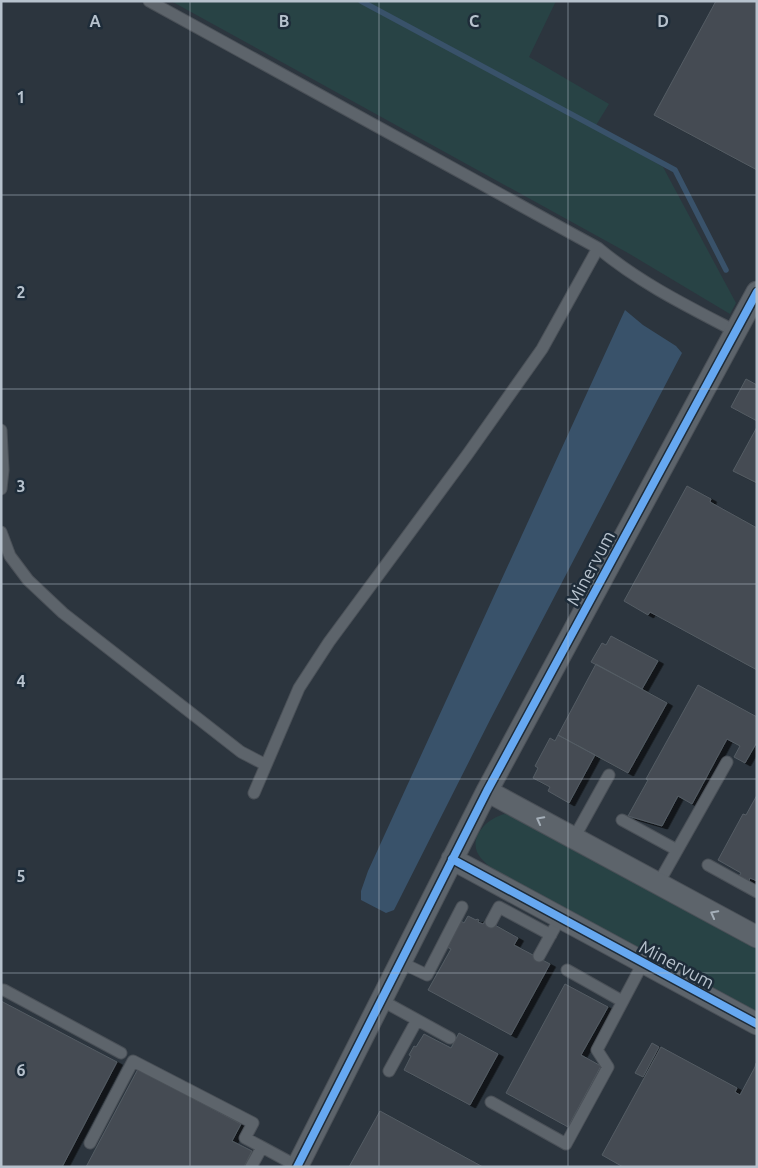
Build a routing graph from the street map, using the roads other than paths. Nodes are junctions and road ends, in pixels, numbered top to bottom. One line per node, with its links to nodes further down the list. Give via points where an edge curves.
1 (149, 1): 2 (lane)
2 (598, 248): 4 (lane, via 622,268); 9 (lane, via 542,349 299,688)
3 (757, 292): 4 (street, Minervum)
4 (736, 331): 11 (street, Minervum)
5 (1, 430): 6 (lane)
6 (1, 489)
7 (1, 532): 9 (lane, via 10,556 28,580 63,613 241,752)
8 (728, 762): 15 (lane)
9 (266, 764): 12 (lane)
10 (609, 775): 14 (lane)
11 (487, 791): 14 (street, one-way to 11); 16 (street, Minervum)
12 (254, 794)
13 (622, 820): 15 (lane)
14 (574, 838): 18 (street)
15 (678, 850): 18 (lane)
16 (452, 859): 20 (street, Minervum); 26 (street, Minervum)
17 (708, 865): 19 (lane)
18 (658, 884): 24 (street, one-way to 18)
19 (757, 892)
20 (504, 898): 22 (lane); 23 (street, Minervum)
21 (462, 907): 26 (lane, via 427,976)
22 (491, 922)
23 (556, 926): 25 (lane); 27 (street, Minervum)
24 (755, 932)
25 (539, 956)
26 (400, 962): 30 (street, Minervum)
27 (643, 963): 31 (lane); 33 (street, Minervum)
28 (567, 970): 31 (lane)
29 (1, 990): 35 (lane)
30 (381, 1000): 32 (lane); 40 (street, Minervum)
31 (622, 1001): 37 (lane, via 597,1050 608,1067 566,1144)
32 (417, 1020): 34 (lane); 36 (lane)
33 (757, 1024)
34 (450, 1038)
35 (121, 1053)
36 (390, 1071)
37 (491, 1102)
38 (90, 1143): 39 (lane, via 133,1061 253,1123 245,1138)
39 (262, 1147): 40 (lane); 41 (lane)
40 (297, 1166)
41 (251, 1167)

